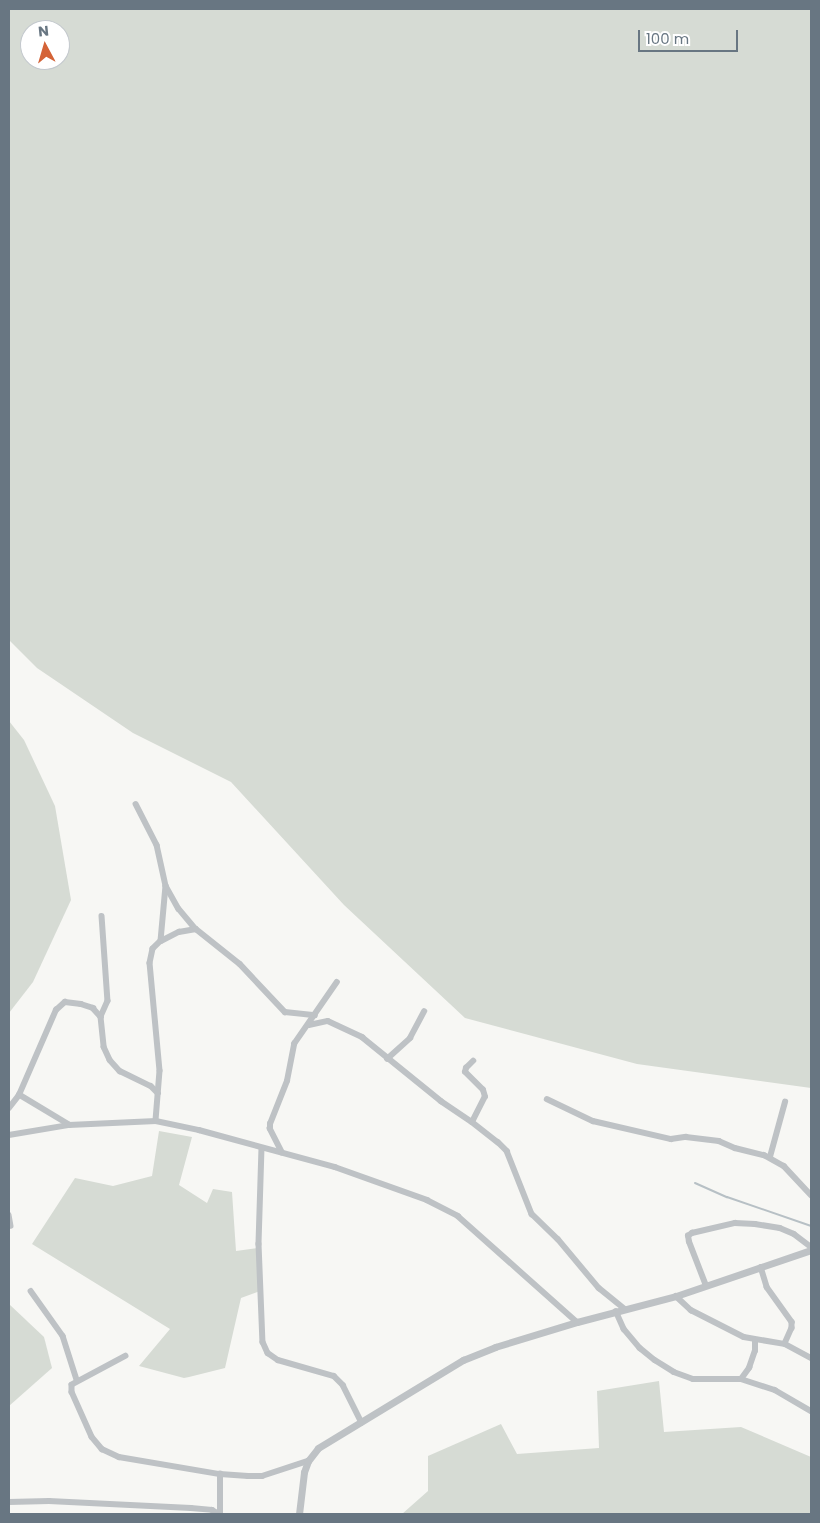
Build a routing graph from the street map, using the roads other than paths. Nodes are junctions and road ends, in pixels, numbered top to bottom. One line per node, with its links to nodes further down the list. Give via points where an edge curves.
1 (136, 804): 2 (street, via 158,845)
2 (166, 886): 4 (street); 5 (street)
3 (102, 916): 9 (street, via 108,1001)
4 (196, 929): 5 (street); 8 (street, via 240,964 285,1012)
5 (161, 940): 13 (street, via 152,949 150,963 160,1071)
6 (337, 982): 8 (street)
7 (424, 1012): 11 (street, via 410,1038)
8 (315, 1015): 10 (street)
9 (101, 1017): 13 (street, via 104,1047 110,1060 120,1070); 14 (street, via 93,1008 81,1004 65,1002 56,1010)
10 (308, 1025): 11 (street, via 332,1022 362,1038); 23 (street, via 294,1044 287,1081 270,1124)
11 (388, 1059): 19 (street, via 441,1102)
12 (473, 1061): 19 (street, via 465,1072 483,1090 485,1097)
13 (158, 1093): 18 (street)
14 (19, 1094): 17 (street); 20 (street)
15 (547, 1099): 24 (street, via 593,1121 671,1139 686,1137 719,1141)
16 (785, 1102): 24 (street)
17 (9, 1108)
18 (156, 1121): 20 (street); 22 (street)
19 (472, 1122): 33 (street, via 507,1151 532,1214 599,1288)
20 (69, 1125): 21 (street)
21 (9, 1135)
22 (262, 1148): 23 (street); 43 (street, via 259,1244 263,1342 268,1353 278,1360 334,1376 343,1384)
23 (282, 1153): 35 (street, via 390,1185 447,1209 468,1223)
24 (770, 1157): 25 (street, via 784,1166)
25 (811, 1195)
26 (9, 1215): 27 (street)
27 (11, 1226)
28 (811, 1249): 29 (street); 30 (street, via 794,1234 771,1226 735,1223 692,1233 688,1242)
29 (761, 1267): 30 (street); 37 (street, via 767,1287 792,1322)
30 (706, 1286): 32 (street)
31 (31, 1291): 41 (street, via 63,1336)
32 (676, 1296): 33 (street); 36 (street, via 691,1310)
33 (625, 1309): 34 (street)
34 (616, 1311): 35 (street); 40 (street, via 624,1329 640,1348 674,1372 693,1379)
35 (577, 1322): 43 (street, via 462,1360)
36 (755, 1341): 37 (street); 40 (street, via 749,1368)
37 (785, 1344): 39 (street)
38 (126, 1356): 41 (street)
39 (811, 1358)
40 (741, 1379): 42 (street, via 775,1390)
41 (77, 1380): 45 (street, via 72,1385 72,1392 92,1437 102,1449 119,1457)
42 (811, 1411)
43 (362, 1423): 44 (street, via 318,1448)
44 (308, 1461): 45 (street, via 262,1476); 48 (street)
45 (220, 1474): 47 (street)
46 (9, 1502): 47 (street, via 191,1508)
47 (219, 1514)
48 (298, 1514)

